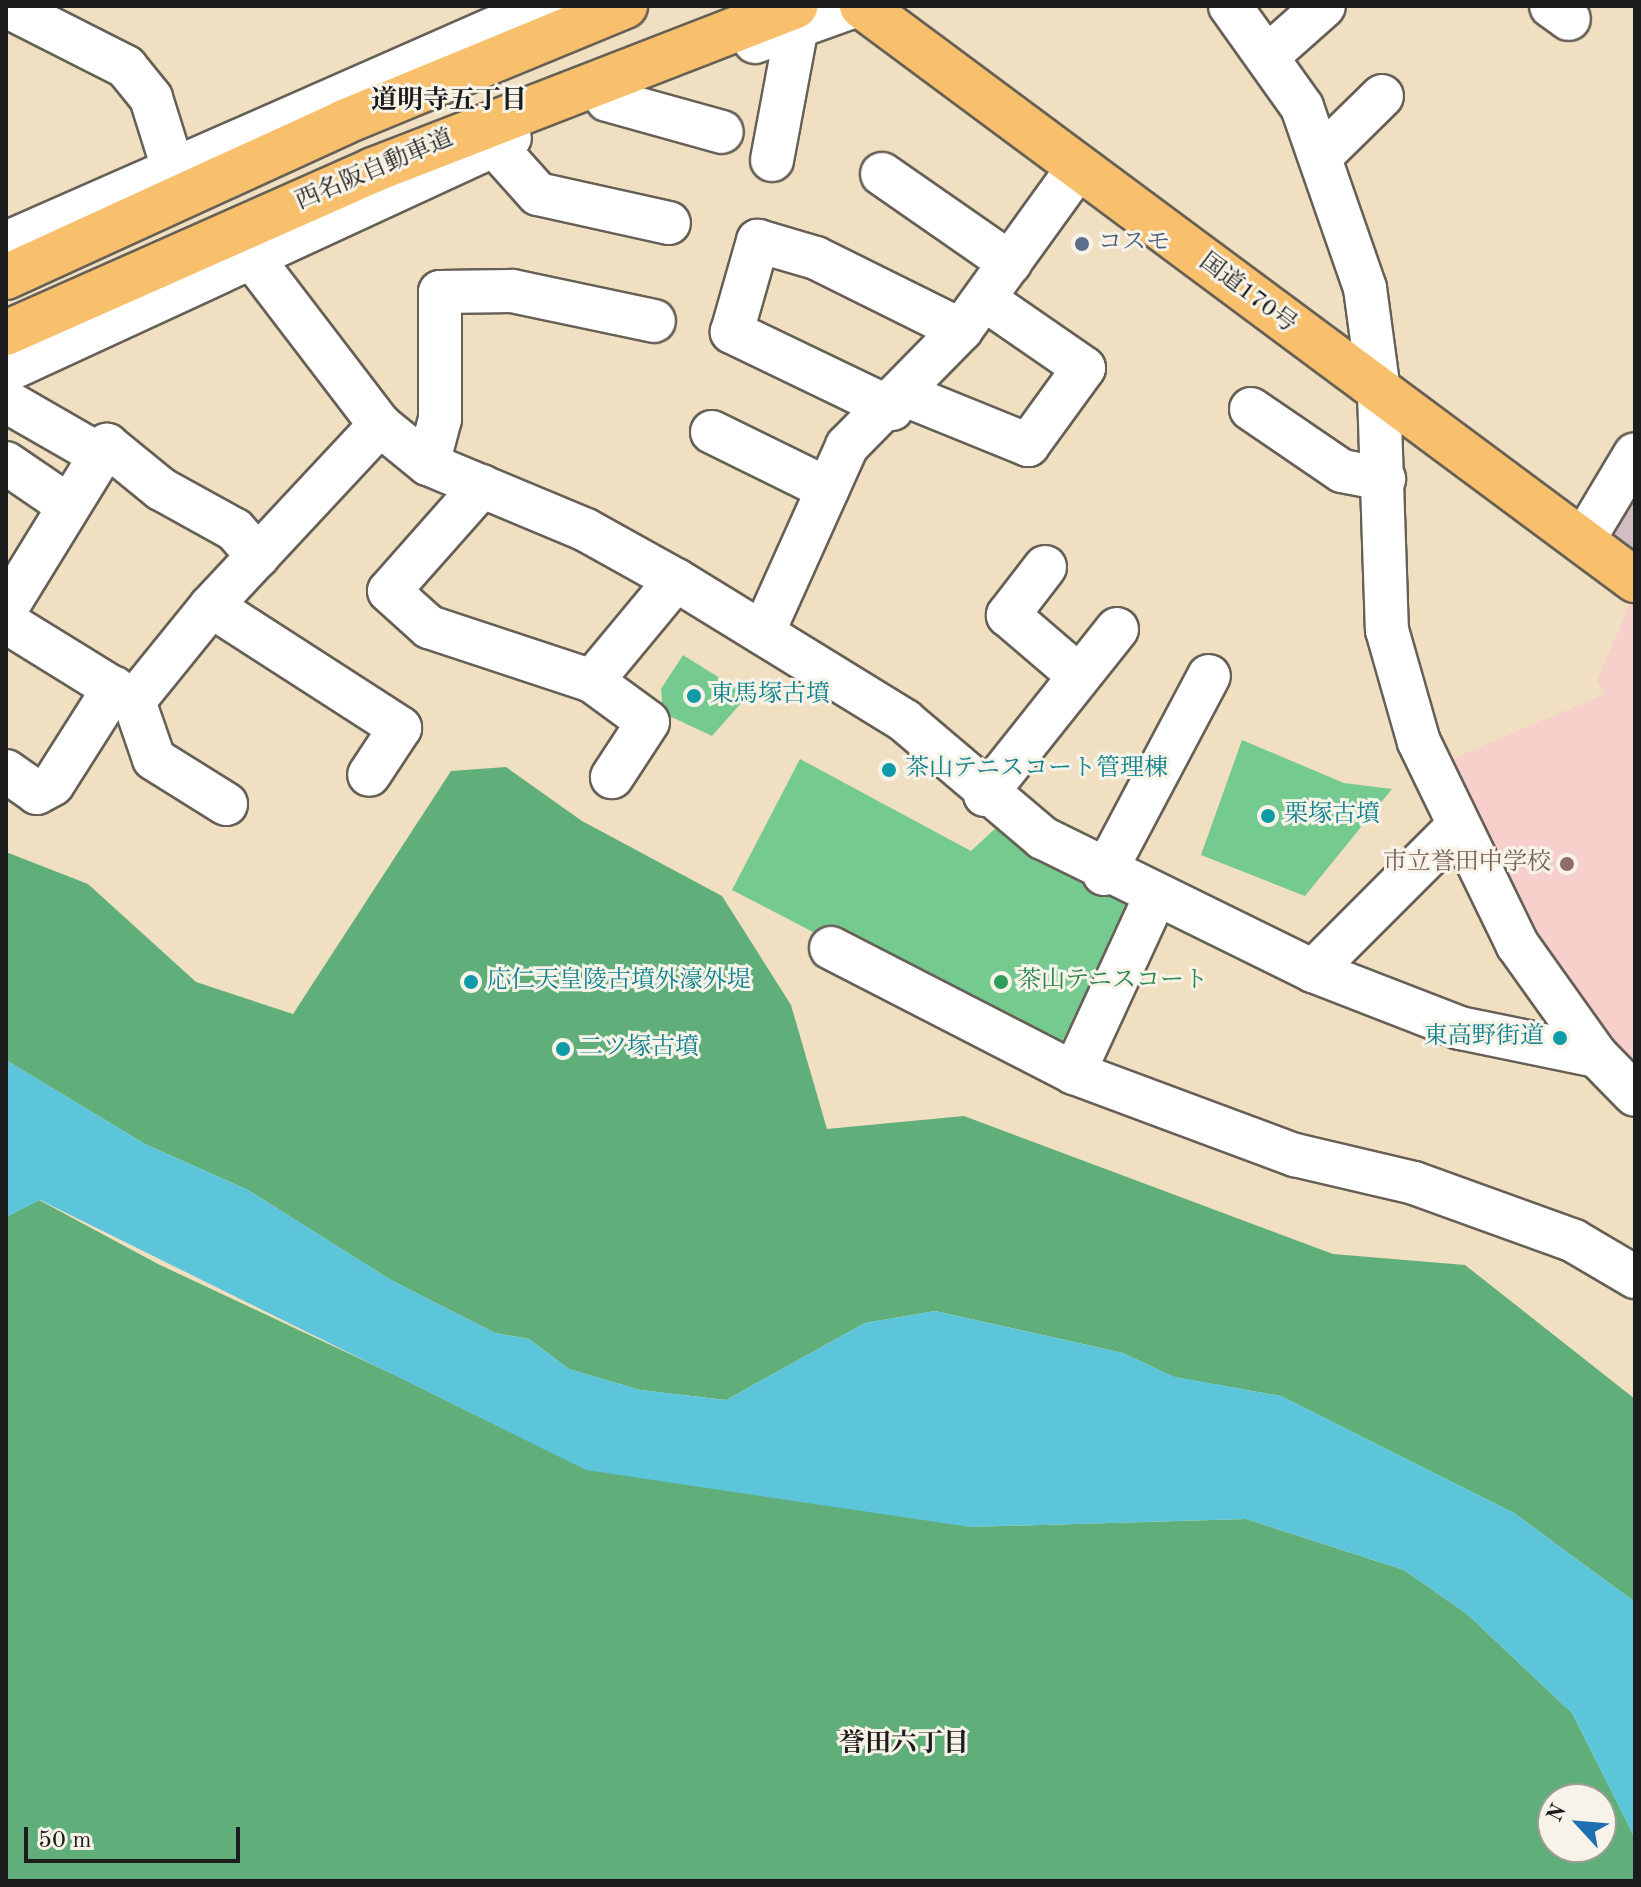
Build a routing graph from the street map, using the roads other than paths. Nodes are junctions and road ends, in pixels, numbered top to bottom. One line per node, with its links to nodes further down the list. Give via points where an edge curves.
1 (6, 6): 16 (street, via 126,67 151,98)
2 (545, 6): 16 (street)
3 (625, 6): 23 (highway, via 344,122)
4 (855, 6): 8 (street)
5 (862, 6): 17 (highway, 国道170号)
6 (1230, 6): 9 (street)
7 (1324, 6): 9 (street)
8 (796, 16): 11 (street); 15 (street); 26 (highway, 西名阪自動車道, via 373,170)
9 (1270, 54): 14 (street)
10 (1382, 96): 14 (street)
11 (607, 100): 12 (street); 13 (street)
12 (722, 132)
13 (494, 145): 19 (street, via 538,194); 21 (street)
14 (1322, 155): 28 (street, via 1365,288)
15 (772, 160)
16 (172, 165): 20 (street)
17 (1078, 168): 22 (street); 28 (highway, 国道170号)
18 (882, 174): 22 (street)
19 (669, 223)
20 (6, 243)
21 (250, 255): 27 (street); 32 (street)
22 (1010, 263): 24 (street)
23 (6, 277)
24 (973, 315): 30 (street); 30 (street, via 1084,368 1028,445); 30 (street, via 758,241 732,332)
25 (654, 321): 37 (street, via 512,291 440,292 440,419)
26 (6, 333)
27 (6, 371)
28 (1379, 392): 38 (street); 42 (highway, 国道170号)
29 (6, 401): 35 (street)
30 (898, 402): 40 (street, via 847,446)
31 (1251, 409): 38 (street, via 1342,471)
32 (380, 425): 37 (street); 43 (street)
33 (712, 432): 40 (street)
34 (1635, 454): 42 (street)
35 (100, 455): 41 (street); 43 (street, via 107,445 161,489 235,530)
36 (6, 463): 41 (street)
37 (428, 464): 39 (street)
38 (1384, 479): 61 (street, via 1387,630 1419,742)
39 (482, 486): 45 (street, via 586,530); 54 (street, via 389,591 429,627)
40 (828, 489): 51 (street)
41 (69, 506): 48 (street)
42 (1583, 541): 46 (highway, 国道170号)
43 (258, 556): 47 (street)
44 (1045, 567): 52 (street, via 1008,615)
45 (676, 580): 51 (street); 54 (street)
46 (1635, 580)
47 (211, 606): 55 (street); 57 (street, via 400,728)
48 (6, 609)
49 (6, 622): 55 (street)
50 (1117, 629): 52 (street)
51 (763, 633): 59 (street, via 905,721)
52 (1078, 675): 59 (street)
53 (1209, 676): 62 (street)
54 (592, 681): 58 (street, via 648,722)
55 (124, 694): 56 (street, via 53,784 37,793); 60 (street, via 154,759)
56 (6, 771)
57 (369, 775)
58 (612, 777)
59 (985, 795): 62 (street)
60 (226, 804)
61 (1456, 828): 65 (street); 66 (street, via 1517,944)
62 (1104, 874): 63 (street)
63 (1154, 899): 65 (street); 67 (street)
64 (831, 948): 67 (street)
65 (1313, 971): 66 (street, via 1460,1028)
66 (1597, 1056): 68 (street)
67 (1074, 1073): 69 (street, via 1295,1155 1414,1183 1574,1241)
68 (1635, 1095)
69 (1635, 1277)

